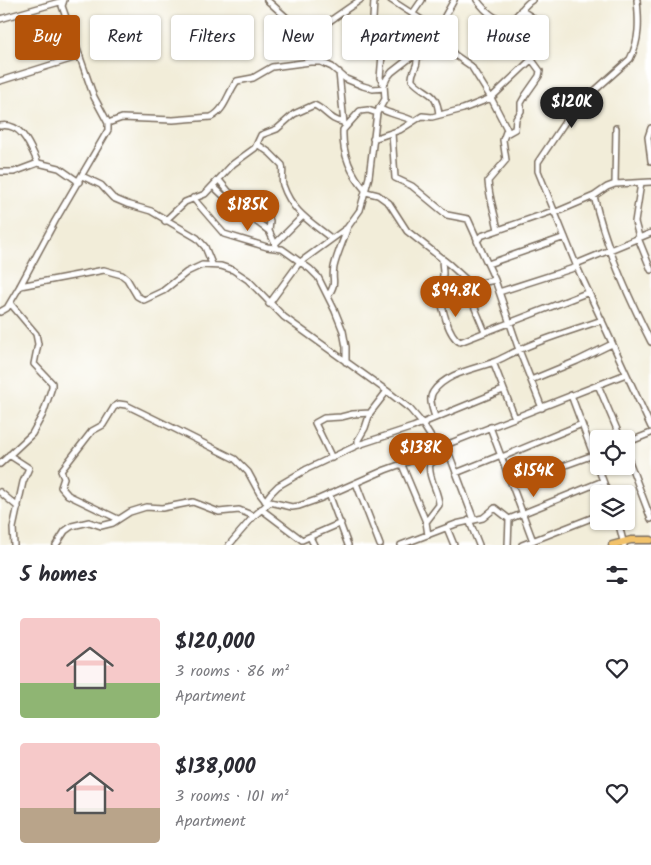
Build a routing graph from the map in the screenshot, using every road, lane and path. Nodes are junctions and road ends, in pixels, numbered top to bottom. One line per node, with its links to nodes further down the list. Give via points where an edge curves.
1 (63, 0): 13 (street); 17 (street)
2 (267, 0): 3 (street, via 306,33 321,27)
3 (360, 0)
4 (374, 0): 26 (street, via 369,40 382,55 380,78)
5 (390, 0): 12 (street)
6 (422, 0): 12 (street)
7 (454, 0): 15 (street)
8 (477, 0): 11 (street, via 502,22 511,22)
9 (532, 0): 11 (street)
10 (637, 0): 56 (street, via 639,33 630,59 573,110 538,162)
11 (521, 10): 16 (street)
12 (412, 13): 14 (street)
13 (65, 15)
14 (414, 15)
15 (446, 15)
16 (529, 15)
17 (0, 19)
18 (80, 56): 31 (street, via 94,97)
19 (458, 56): 27 (street, via 471,66)
20 (67, 60): 25 (street)
21 (407, 60): 26 (street, via 392,72)
22 (418, 60): 29 (street, via 412,80 433,95)
23 (532, 60): 27 (street); 37 (street, via 540,71 539,76 521,104 515,129)
24 (339, 72): 26 (street, via 362,86 373,89); 31 (street, via 321,62 272,68 253,78 237,80 221,108 211,117 173,120 122,118); 32 (street)
25 (0, 81)
26 (384, 86): 28 (street, via 385,99)
27 (491, 98): 29 (street); 37 (street, via 507,129)
28 (378, 110): 30 (street); 32 (street, via 360,111); 38 (street)
29 (439, 115): 30 (street, via 422,116)
30 (413, 121): 36 (street)
31 (108, 123): 45 (street, via 106,136)
32 (344, 124): 39 (street, via 312,105 261,135); 53 (street, via 344,150 352,172)
33 (0, 126): 42 (street, via 7,124 19,130)
34 (616, 128): 50 (street)
35 (651, 128): 40 (street, via 648,137)
36 (392, 133): 38 (street); 66 (street, via 395,178 412,186 448,215 468,219)
37 (506, 134): 60 (street, via 503,140 506,160 488,181)
38 (374, 139): 53 (street)
39 (257, 144): 46 (street); 57 (street, via 282,166 284,186)
40 (650, 150): 41 (street)
41 (651, 161)
42 (38, 163): 43 (street, via 14,172); 44 (street, via 59,168)
43 (0, 172)
44 (70, 175): 47 (street); 52 (street)
45 (82, 176): 47 (street); 58 (street, via 101,185 113,198 146,209)
46 (219, 180): 51 (street); 61 (street, via 229,192 266,213 270,221)
47 (79, 182): 52 (street)
48 (651, 182): 49 (street)
49 (642, 183): 50 (street); 64 (street, via 636,222)
50 (615, 184): 54 (street)
51 (213, 186): 55 (street, via 205,194); 61 (street)
52 (73, 191): 77 (street)
53 (366, 192): 59 (street, via 360,210); 69 (street, via 378,194 389,203 406,231)
54 (594, 196): 56 (street); 68 (street)
55 (192, 198): 58 (street); 67 (street, via 224,234 267,247)
56 (554, 212): 60 (street); 63 (street)
57 (302, 216): 65 (street); 67 (street)
58 (165, 221): 71 (street, via 197,238 206,247)
59 (348, 228): 65 (street); 80 (street, via 334,268 335,283)
60 (498, 230): 66 (street)
61 (269, 231): 67 (street)
62 (651, 233): 64 (street)
63 (565, 237): 72 (street); 73 (street)
64 (638, 238): 68 (street); 74 (street)
65 (332, 239): 70 (street)
66 (477, 239): 72 (street)
67 (276, 246): 70 (street)
68 (610, 249): 73 (street); 87 (street)
69 (442, 258): 75 (street); 86 (street, via 444,276 440,294 451,332 460,342)
70 (299, 263): 80 (street, via 318,277); 82 (street)
71 (212, 264): 77 (street, via 194,268 163,292 144,300 137,296 122,275 104,270); 82 (street, via 239,273)
72 (488, 264): 76 (street)
73 (576, 266): 78 (street); 79 (street)
74 (651, 269)
75 (461, 275): 76 (street, via 472,284); 86 (street)
76 (495, 280): 78 (street)
77 (20, 286): 81 (street)
78 (499, 292): 85 (street)
79 (588, 292): 84 (street); 85 (street)
80 (328, 296): 90 (street, via 342,330)
81 (10, 303): 83 (street); 114 (street, via 36,334 38,344 34,364 52,386 32,434)
82 (270, 304): 90 (street)
83 (0, 312)
84 (602, 320): 88 (street); 89 (street)
85 (510, 322): 86 (street); 89 (street)
86 (485, 332)
87 (651, 342)
88 (612, 344): 92 (street); 93 (street)
89 (519, 350): 91 (street); 93 (street)
90 (346, 362): 95 (street)
91 (493, 362): 96 (street); 100 (street, via 456,375 434,391 431,401)
92 (626, 374): 94 (street); 105 (street)
93 (531, 380): 98 (street)
94 (598, 385): 97 (street); 106 (street)
95 (387, 390): 99 (street); 102 (street)
96 (504, 390): 100 (street); 101 (street)
97 (571, 395): 98 (street); 103 (street)
98 (542, 408): 101 (street)
99 (370, 413): 109 (street); 117 (street, via 324,418 315,423)
100 (435, 417): 102 (street)
101 (515, 418): 104 (street)
102 (422, 423): 109 (street); 112 (street)
103 (582, 424): 111 (street); 115 (street)
104 (490, 427): 110 (street); 115 (street)
105 (651, 427)
106 (617, 430)
107 (651, 433): 108 (street)
108 (635, 439)
109 (358, 445): 117 (street)
110 (446, 446): 112 (street); 113 (street)
111 (590, 447)
112 (438, 448): 119 (street)
113 (448, 452): 120 (street); 139 (street, via 430,464 439,505)
114 (9, 455): 118 (street); 130 (street, via 29,468)
115 (501, 456): 120 (street); 125 (street)
116 (590, 456): 125 (street)
117 (332, 458): 129 (street, via 278,486)
118 (0, 464)
119 (402, 465): 124 (street); 139 (street)
120 (456, 473): 138 (street)
121 (601, 475): 123 (street)
122 (634, 475): 137 (street)
123 (603, 481): 126 (street); 132 (street)
124 (356, 483): 128 (street); 148 (street)
125 (513, 484): 132 (street)
126 (605, 485)
127 (0, 492): 130 (street)
128 (329, 494): 129 (street, via 292,507); 140 (street)
129 (266, 502): 131 (street); 134 (street, via 248,472 234,459 126,405 118,404 61,471 64,476 61,489)
130 (18, 507): 149 (street)
131 (261, 509): 133 (street); 144 (street, via 302,540)
132 (522, 513): 135 (street); 146 (street)
133 (254, 516): 134 (street, via 239,510 219,512 192,502 141,508); 151 (street)
134 (118, 519): 150 (street, via 101,526 89,522 72,526)
135 (509, 519): 138 (street, via 496,508 488,515); 157 (street)
136 (590, 519): 146 (street)
137 (651, 519)
138 (472, 520): 141 (street); 156 (street)
139 (426, 522): 143 (street)
140 (341, 523): 144 (street); 153 (street)
141 (446, 528): 143 (street); 155 (street)
142 (621, 530): 147 (street)
143 (428, 535): 154 (street)
144 (310, 537): 152 (street)
145 (651, 540): 147 (main road)
146 (533, 541): 158 (street)
147 (625, 543): 159 (main road)
148 (379, 544)
149 (14, 545)
150 (56, 545)
151 (229, 545)
152 (314, 545)
153 (348, 545)
154 (401, 545)
155 (454, 545)
156 (479, 545)
157 (508, 545)
158 (522, 545)
159 (612, 545)

